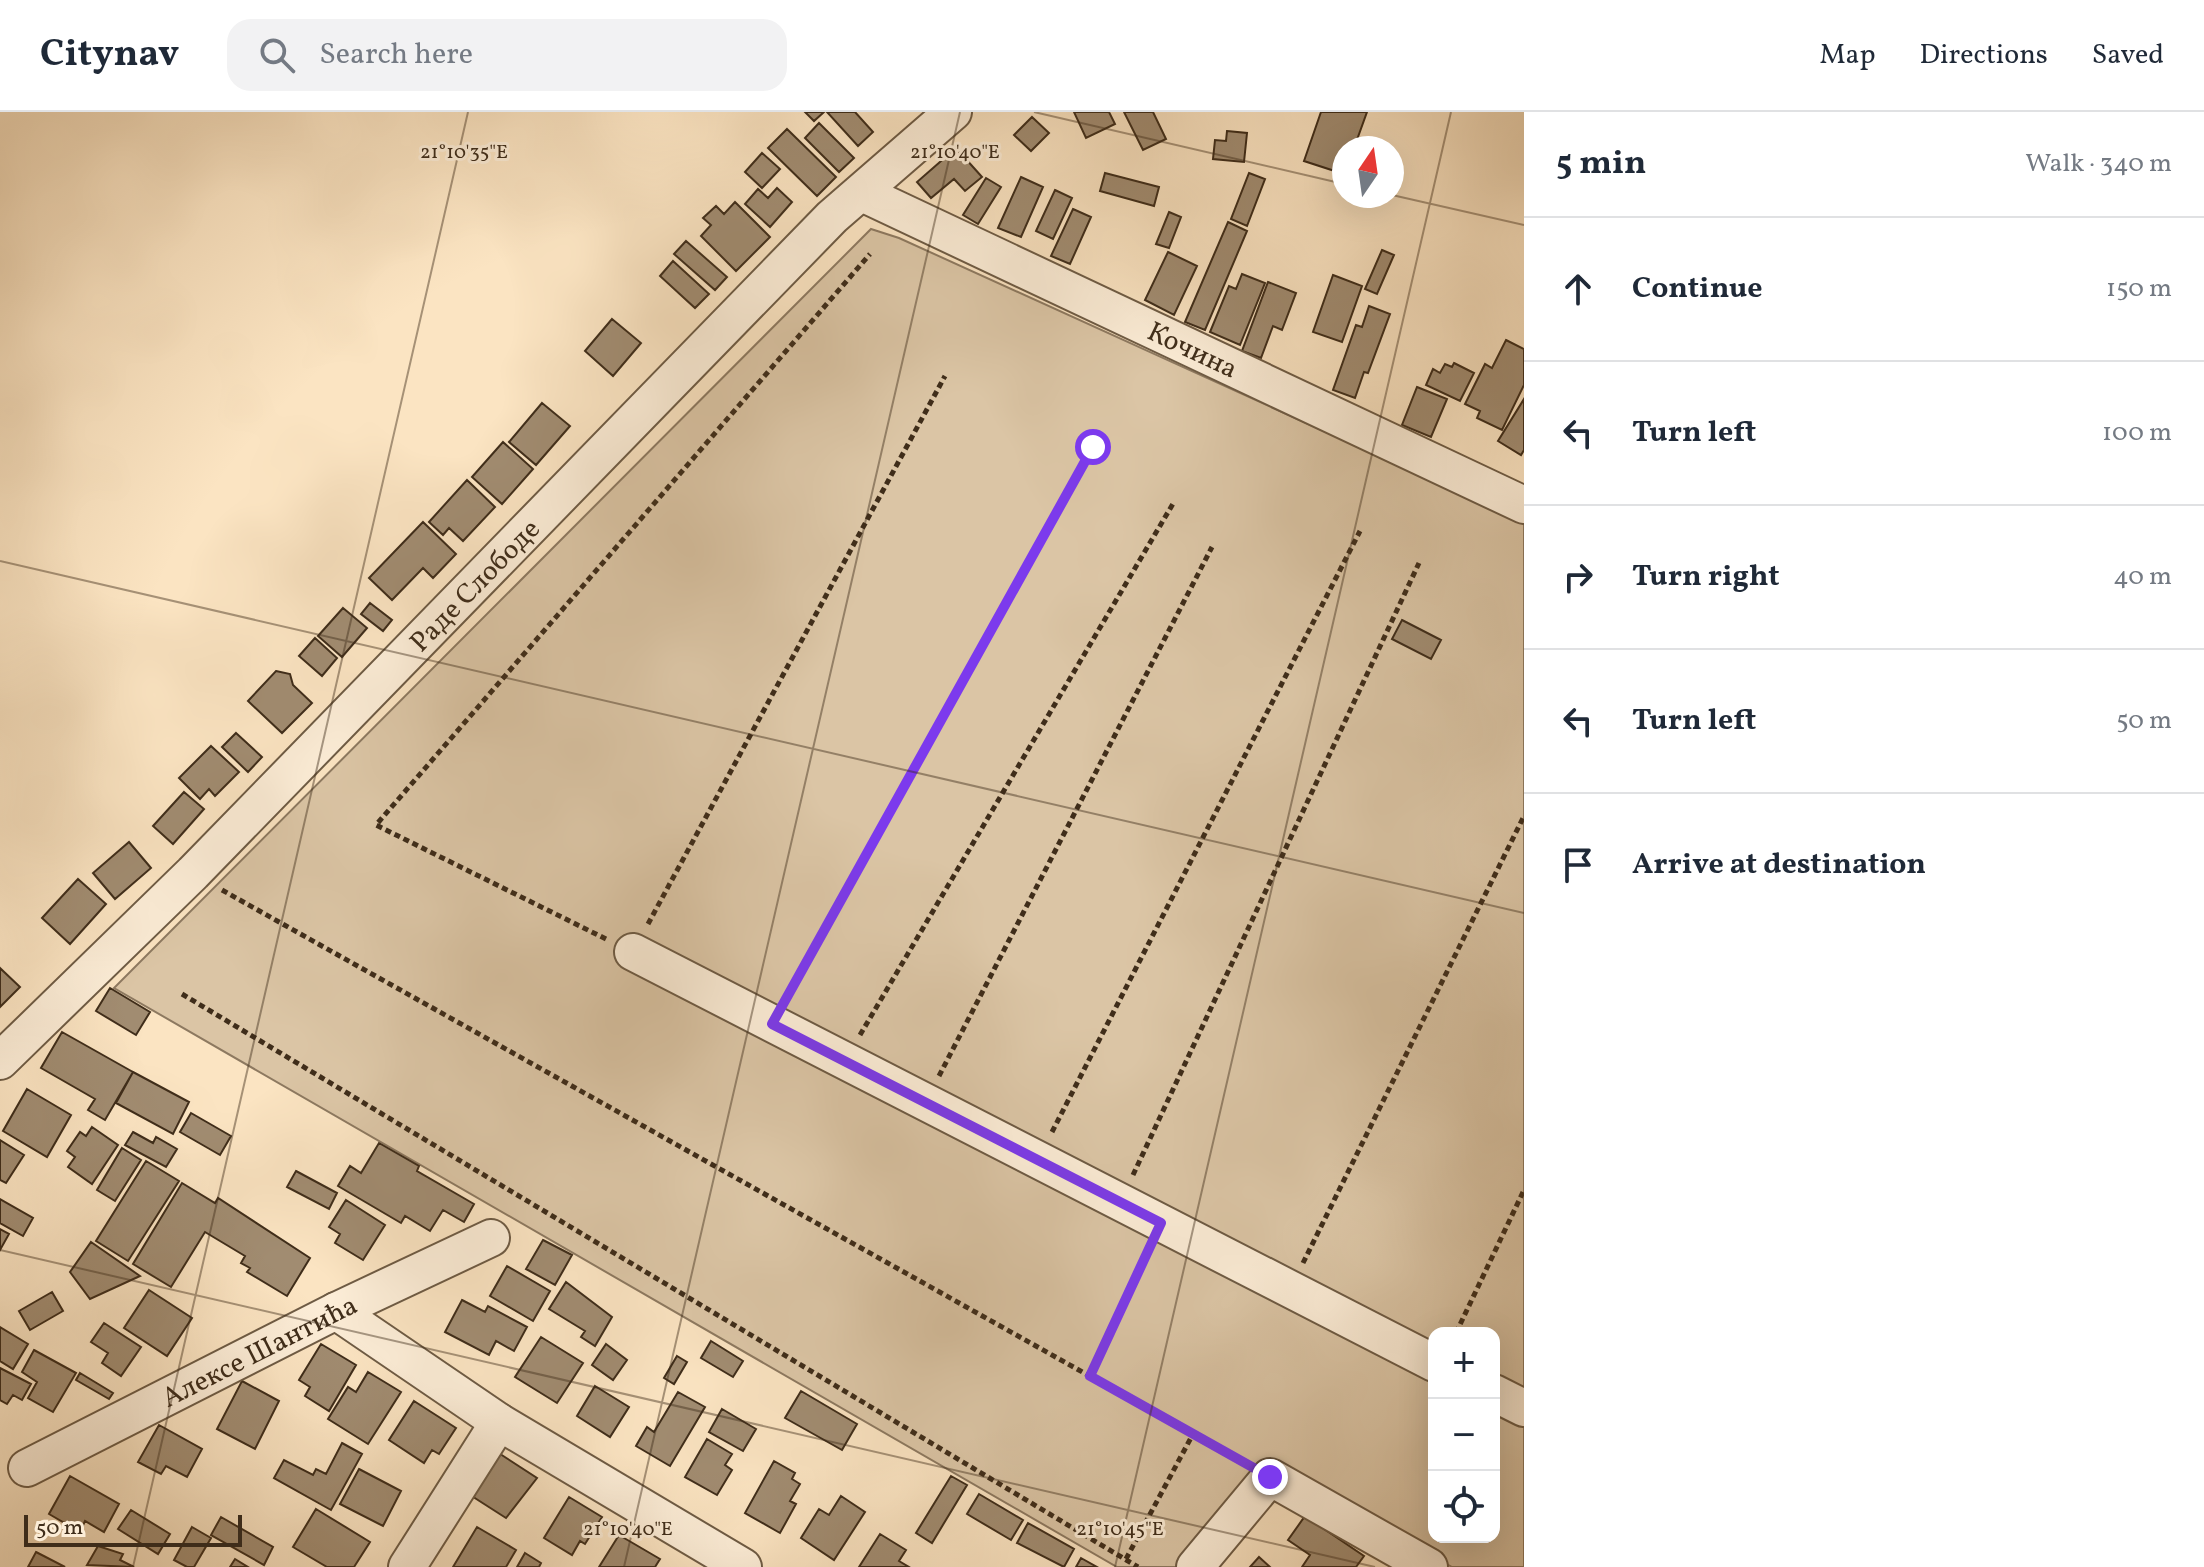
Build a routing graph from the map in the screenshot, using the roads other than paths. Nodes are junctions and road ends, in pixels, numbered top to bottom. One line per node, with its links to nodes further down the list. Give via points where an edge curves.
1 (953, 112): 2 (street, Раде Слободе)
2 (862, 193): 3 (street, Кочина); 5 (street, Раде Слободе, via 832,217 193,873)
3 (1524, 505)
4 (633, 952): 8 (street)
5 (0, 1061)
6 (491, 1238): 7 (street, Алексе Шантића)
7 (336, 1311): 11 (street); 12 (street, Алексе Шантића)
8 (1428, 1360)
9 (1500, 1396): 10 (street)
10 (1524, 1408)
11 (499, 1422): 13 (street); 14 (street)
12 (27, 1468)
13 (407, 1567)
14 (743, 1567)
15 (1195, 1567): 16 (street, via 1270,1477)
16 (1429, 1567)

